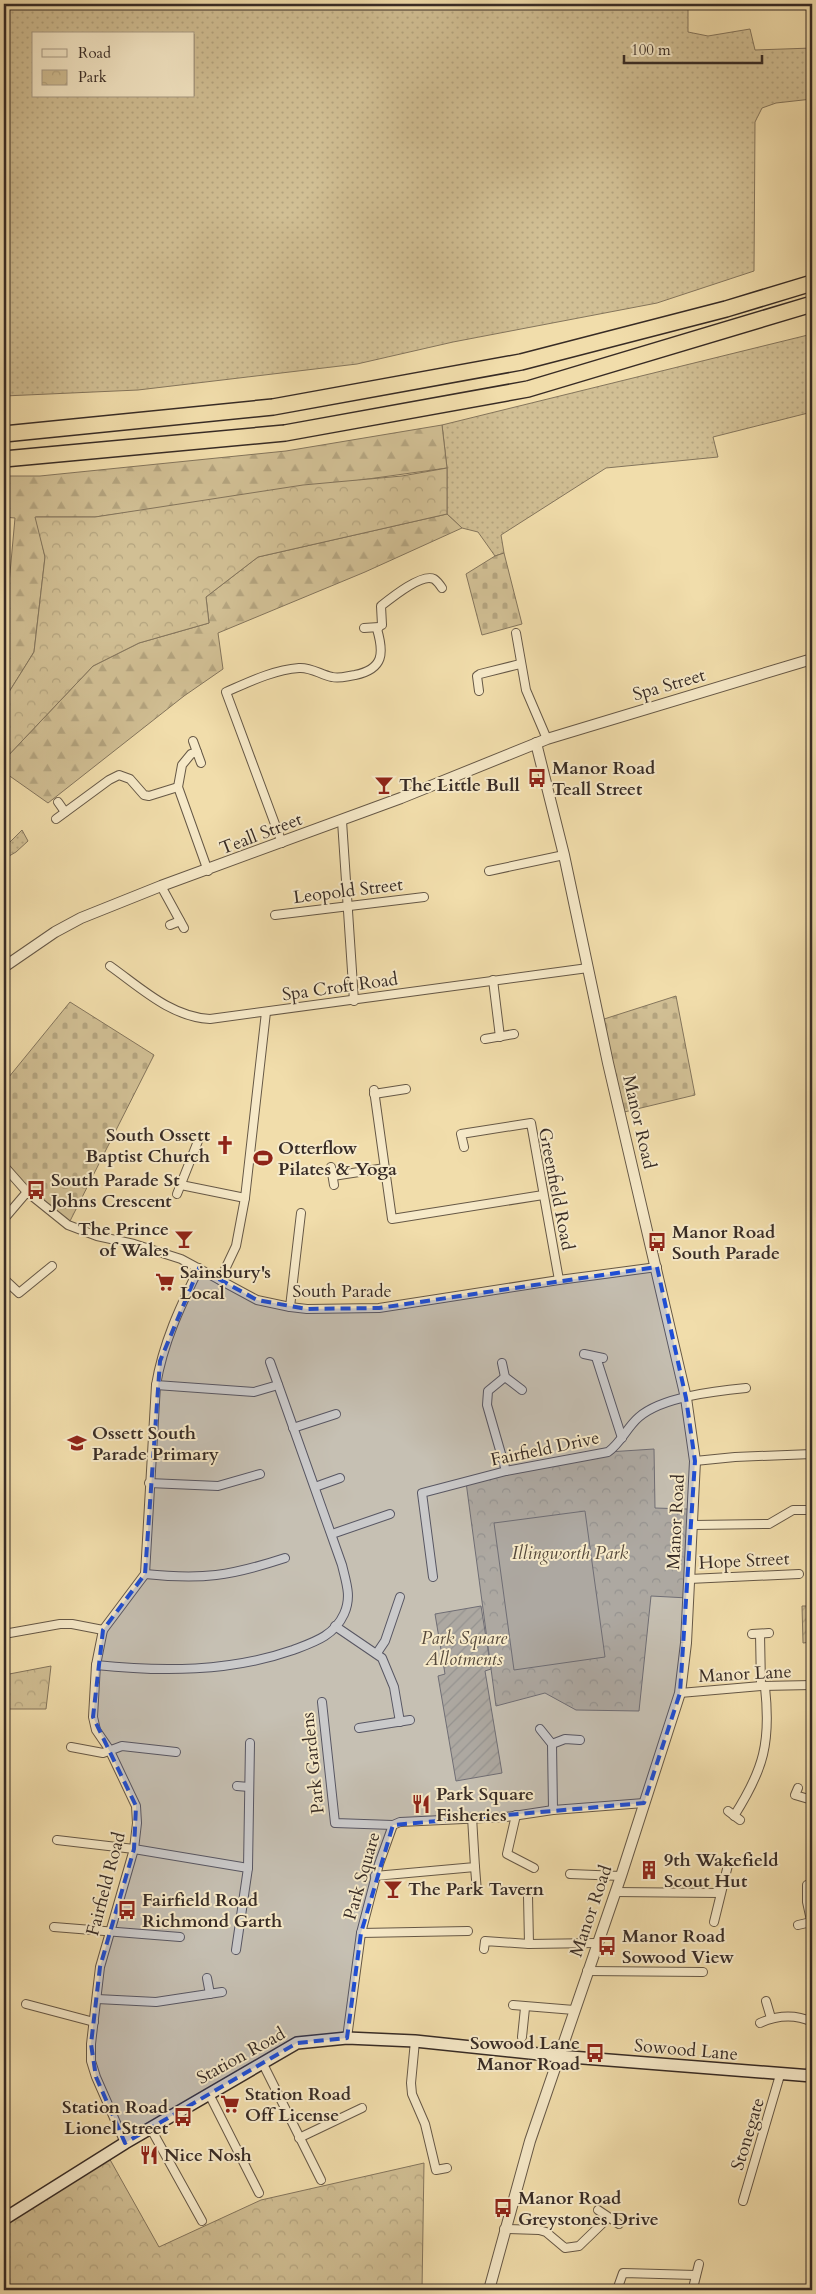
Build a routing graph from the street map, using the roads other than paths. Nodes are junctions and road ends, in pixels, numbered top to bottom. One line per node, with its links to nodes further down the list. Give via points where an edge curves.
1 (812, 283): 3 (highway, via 726,309 502,365 273,407)
2 (812, 304): 4 (highway, via 528,389 285,433)
3 (4, 434)
4 (4, 459)
5 (442, 588): 6 (street, via 436,580 429,578 416,582 381,606)
6 (382, 625): 7 (street); 18 (street, via 380,659 372,669 363,673 335,678 300,668 271,674 226,692)
7 (364, 628)
8 (516, 633): 10 (street, via 522,659)
9 (812, 659): 14 (street, Spa Street)
10 (520, 664): 12 (street); 14 (street, via 526,690)
11 (468, 672): 12 (street)
12 (477, 676): 13 (street)
13 (479, 691)
14 (547, 739): 17 (street, Spa Street)
15 (193, 741): 19 (street)
16 (254, 742): 18 (street)
17 (536, 744): 25 (street, Teall Street); 27 (street, Manor Road)
18 (245, 747): 26 (street)
19 (197, 752): 20 (street); 21 (street, via 182,765)
20 (201, 763)
21 (178, 787): 23 (street, via 144,795 130,779 119,775); 28 (street)
22 (58, 802): 23 (street)
23 (65, 812): 24 (street)
24 (56, 819)
25 (342, 821): 26 (street, Teall Street); 32 (street)
26 (282, 843): 28 (street, Teall Street)
27 (564, 855): 29 (street); 37 (street, Manor Road)
28 (208, 871): 30 (street, Teall Street)
29 (489, 871)
30 (161, 886): 34 (street, via 182,925); 36 (street, Teall Street, via 72,923)
31 (424, 897): 32 (street, Leopold Street)
32 (347, 906): 33 (street, Leopold Street); 39 (street)
33 (275, 915)
34 (170, 925)
35 (110, 966): 40 (street, Spa Croft Road, via 176,1012 192,1018)
36 (4, 967)
37 (588, 968): 38 (street, Spa Croft Road); 60 (street, Manor Road)
38 (493, 980): 39 (street, Spa Croft Road); 42 (street)
39 (354, 1001): 40 (street, Spa Croft Road)
40 (266, 1012): 56 (street)
41 (514, 1034): 42 (street)
42 (500, 1037): 43 (street)
43 (485, 1039)
44 (406, 1089): 49 (street, via 374,1092)
45 (200, 1136): 51 (street)
46 (464, 1147): 55 (street, Greenfield Road, via 461,1134 531,1123)
47 (4, 1166): 53 (street, South Parade)
48 (332, 1167): 50 (street)
49 (385, 1168): 50 (street); 55 (street, via 392,1219)
50 (333, 1176): 52 (street)
51 (181, 1185): 54 (street); 56 (street)
52 (334, 1185)
53 (27, 1192): 58 (street); 61 (street, South Parade, via 68,1225 181,1258)
54 (177, 1194)
55 (543, 1195): 64 (street, Greenfield Road)
56 (245, 1198): 63 (street, via 236,1246)
57 (301, 1213): 65 (street)
58 (4, 1218)
59 (52, 1266): 62 (street, via 19,1293)
60 (657, 1267): 64 (street, South Parade); 74 (street, Manor Road)
61 (199, 1268): 63 (street, South Parade); 70 (street, via 165,1342)
62 (4, 1279)
63 (220, 1280): 65 (street, South Parade, via 257,1300)
64 (559, 1280): 65 (street, South Parade, via 379,1308)
65 (290, 1307)
66 (584, 1354): 77 (street, via 600,1357)
67 (270, 1362): 71 (street)
68 (502, 1364): 69 (street)
69 (505, 1377): 73 (street); 80 (street, via 493,1385 487,1405)
70 (156, 1385): 71 (street, via 254,1392); 83 (street)
71 (278, 1385): 76 (street)
72 (746, 1388): 74 (street, Fairfield Drive)
73 (522, 1390)
74 (686, 1398): 77 (street, Fairfield Drive, via 650,1409); 79 (street, Manor Road)
75 (336, 1414): 76 (street)
76 (293, 1428): 84 (street)
77 (622, 1438): 80 (street, Fairfield Drive, via 608,1452)
78 (812, 1454): 79 (street)
79 (695, 1461): 87 (street, Manor Road)
80 (506, 1471): 92 (street, Fairfield Drive, via 422,1493)
81 (260, 1474): 83 (street, via 218,1486)
82 (340, 1478): 84 (street)
83 (149, 1483): 90 (street)
84 (315, 1486): 88 (street)
85 (812, 1510): 87 (street, via 793,1510 769,1524)
86 (390, 1514): 88 (street)
87 (693, 1525): 93 (street, Manor Road)
88 (332, 1534): 95 (street, via 348,1589 344,1615)
89 (284, 1558): 90 (street, via 206,1578)
90 (145, 1574): 96 (street, Fairfield Road)
91 (799, 1574): 93 (street, Hope Street)
92 (434, 1577)
93 (689, 1579): 103 (street, Manor Road)
94 (400, 1597): 99 (street, via 385,1641)
95 (336, 1626): 99 (street); 100 (street, via 318,1641 268,1659 242,1664 192,1669)
96 (103, 1630): 97 (street, via 60,1624); 100 (street, Fairfield Road)
97 (4, 1634)
98 (760, 1634): 102 (street)
99 (377, 1653): 106 (street, via 387,1666 394,1687)
100 (96, 1665): 113 (street, Fairfield Road, via 93,1717 96,1730)
101 (812, 1686): 102 (street, Manor Lane)
102 (763, 1687): 103 (street, Manor Lane); 122 (street, via 768,1728 766,1745 752,1784)
103 (680, 1693): 119 (street, Manor Road)
104 (322, 1702): 124 (street, Park Gardens, via 335,1823)
105 (410, 1720): 106 (street)
106 (400, 1722): 107 (street)
107 (359, 1728)
108 (540, 1729): 111 (street)
109 (580, 1740): 111 (street, via 565,1739)
110 (250, 1743): 116 (street)
111 (552, 1744): 120 (street)
112 (71, 1747): 113 (street, via 103,1753)
113 (109, 1749): 114 (street, via 122,1746); 126 (street, Fairfield Road, via 136,1806)
114 (176, 1752)
115 (237, 1786): 116 (street)
116 (249, 1786): 129 (street)
117 (798, 1788): 118 (street, via 796,1795)
118 (812, 1800)
119 (644, 1803): 120 (street, Park Square); 133 (street, Manor Road)
120 (553, 1810): 121 (street, Park Square)
121 (516, 1815): 123 (street, Park Square); 130 (street, via 507,1854)
122 (734, 1815)
123 (472, 1817): 124 (street, Park Square); 128 (street)
124 (393, 1825): 132 (street, Park Square)
125 (57, 1840): 126 (street)
126 (134, 1849): 129 (street); 146 (street, Fairfield Road)
127 (728, 1865): 137 (street)
128 (475, 1867): 132 (street); 135 (street)
129 (248, 1868): 145 (street)
130 (534, 1868)
131 (570, 1874): 133 (street)
132 (375, 1876): 147 (street, Park Square)
133 (621, 1876): 136 (street, Manor Road)
134 (807, 1885): 140 (street)
135 (477, 1892)
136 (615, 1892): 137 (street); 149 (street, Manor Road)
137 (720, 1893): 139 (street)
138 (528, 1896): 150 (street)
139 (714, 1922)
140 (812, 1924): 141 (street)
141 (798, 1925)
142 (54, 1927): 146 (street)
143 (228, 1931): 145 (street)
144 (468, 1931): 147 (street)
145 (237, 1932): 152 (street)
146 (110, 1933): 148 (street); 158 (street, Fairfield Road, via 100,1967)
147 (361, 1933): 169 (street, Park Square)
148 (180, 1936)
149 (596, 1943): 150 (street); 153 (street, Manor Road)
150 (529, 1944): 151 (street, via 485,1941)
151 (484, 1949)
152 (236, 1950)
153 (587, 1971): 154 (street); 163 (street, Manor Road)
154 (703, 1972)
155 (207, 1978): 157 (street)
156 (222, 1992): 157 (street)
157 (210, 1994): 158 (street, via 156,2002)
158 (97, 1999): 165 (street, Fairfield Road)
159 (766, 2001): 164 (street)
160 (26, 2004): 165 (street)
161 (513, 2006): 162 (street)
162 (525, 2008): 163 (street); 168 (street)
163 (574, 2010): 171 (street, Manor Road)
164 (771, 2018): 166 (street, via 796,2017); 167 (street)
165 (94, 2022): 180 (street, Fairfield Road, via 91,2061)
166 (812, 2022)
167 (760, 2023)
168 (522, 2037)
169 (347, 2038): 170 (main road, Station Road); 172 (main road, Station Road, via 297,2044)
170 (415, 2041): 171 (main road, Station Road); 181 (street, via 412,2094 425,2124 436,2170)
171 (558, 2056): 174 (main road, Sowood Lane); 190 (street, Manor Road)
172 (262, 2062): 176 (main road, Station Road); 179 (street)
173 (812, 2063): 175 (street)
174 (780, 2075): 175 (main road, Sowood Lane); 184 (street, Stonegate)
175 (811, 2076)
176 (209, 2094): 178 (main road, Station Road); 183 (street)
177 (362, 2108): 179 (street)
178 (151, 2128): 180 (main road, Station Road); 188 (street)
179 (299, 2138): 182 (street)
180 (125, 2143): 186 (main road, Station Road)
181 (447, 2168)
182 (321, 2180)
183 (259, 2193)
184 (743, 2201)
185 (598, 2210): 187 (street)
186 (4, 2217)
187 (608, 2218): 189 (street); 190 (street, via 579,2246 565,2248 546,2232)
188 (202, 2221)
189 (619, 2224)
190 (504, 2229): 194 (street, Manor Road)
191 (699, 2264): 192 (street)
192 (696, 2275): 193 (street); 195 (street, via 624,2274)
193 (694, 2284)
194 (489, 2290)
195 (617, 2290)

